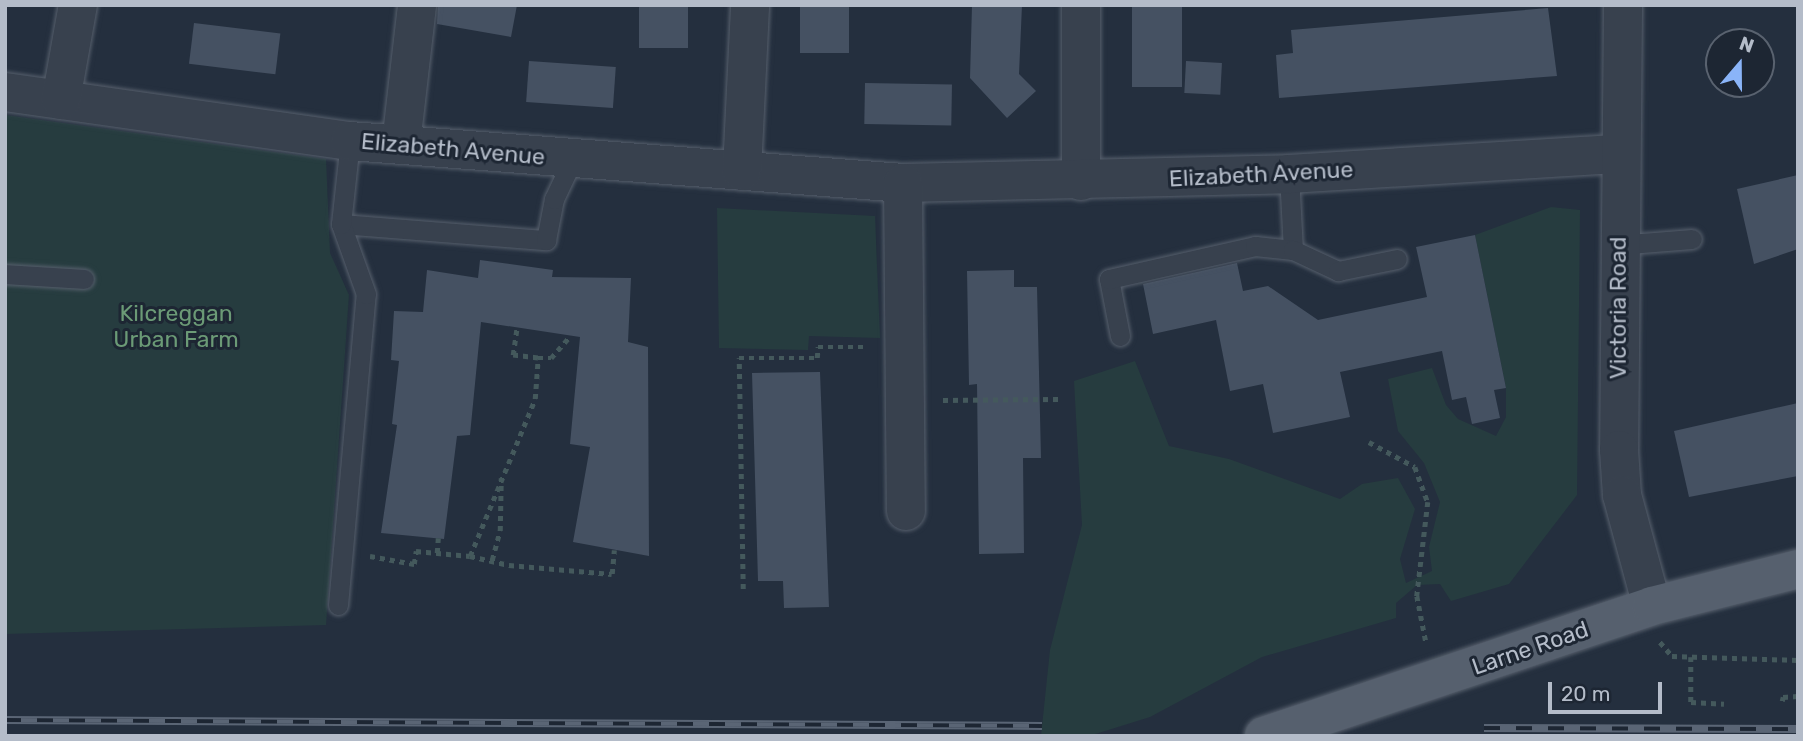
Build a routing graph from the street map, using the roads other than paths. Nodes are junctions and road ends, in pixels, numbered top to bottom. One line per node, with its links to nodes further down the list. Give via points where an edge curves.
1 (78, 5): 7 (street)
2 (417, 5): 9 (street)
3 (750, 5): 12 (street)
4 (1081, 5): 14 (street)
5 (1623, 5): 10 (street, Victoria Road)
6 (5, 92): 7 (street, Elizabeth Avenue)
7 (61, 100): 8 (street, Elizabeth Avenue)
8 (350, 141): 9 (street, Elizabeth Avenue); 16 (lane)
9 (401, 144): 11 (street, Elizabeth Avenue)
10 (1619, 154): 13 (street, Elizabeth Avenue); 18 (street, Victoria Road)
11 (573, 159): 12 (street, Elizabeth Avenue); 16 (lane, via 554,199 546,240)
12 (742, 171): 15 (street, Elizabeth Avenue)
13 (1289, 174): 14 (street, Elizabeth Avenue); 19 (lane)
14 (1081, 181): 15 (street, Elizabeth Avenue)
15 (903, 183): 24 (street)
16 (341, 224): 26 (lane, via 366,294)
17 (1692, 239): 18 (lane)
18 (1617, 245): 27 (street, Victoria Road, via 1622,495)
19 (1293, 250): 20 (lane, via 1338,271); 23 (lane, via 1255,246 1109,279)
20 (1397, 259)
21 (5, 274): 22 (lane)
22 (84, 279)
23 (1120, 336)
24 (906, 511)
25 (1798, 569): 27 (main road, Larne Road)
26 (338, 605)
27 (1648, 608): 28 (main road, Larne Road)
28 (1264, 736)

